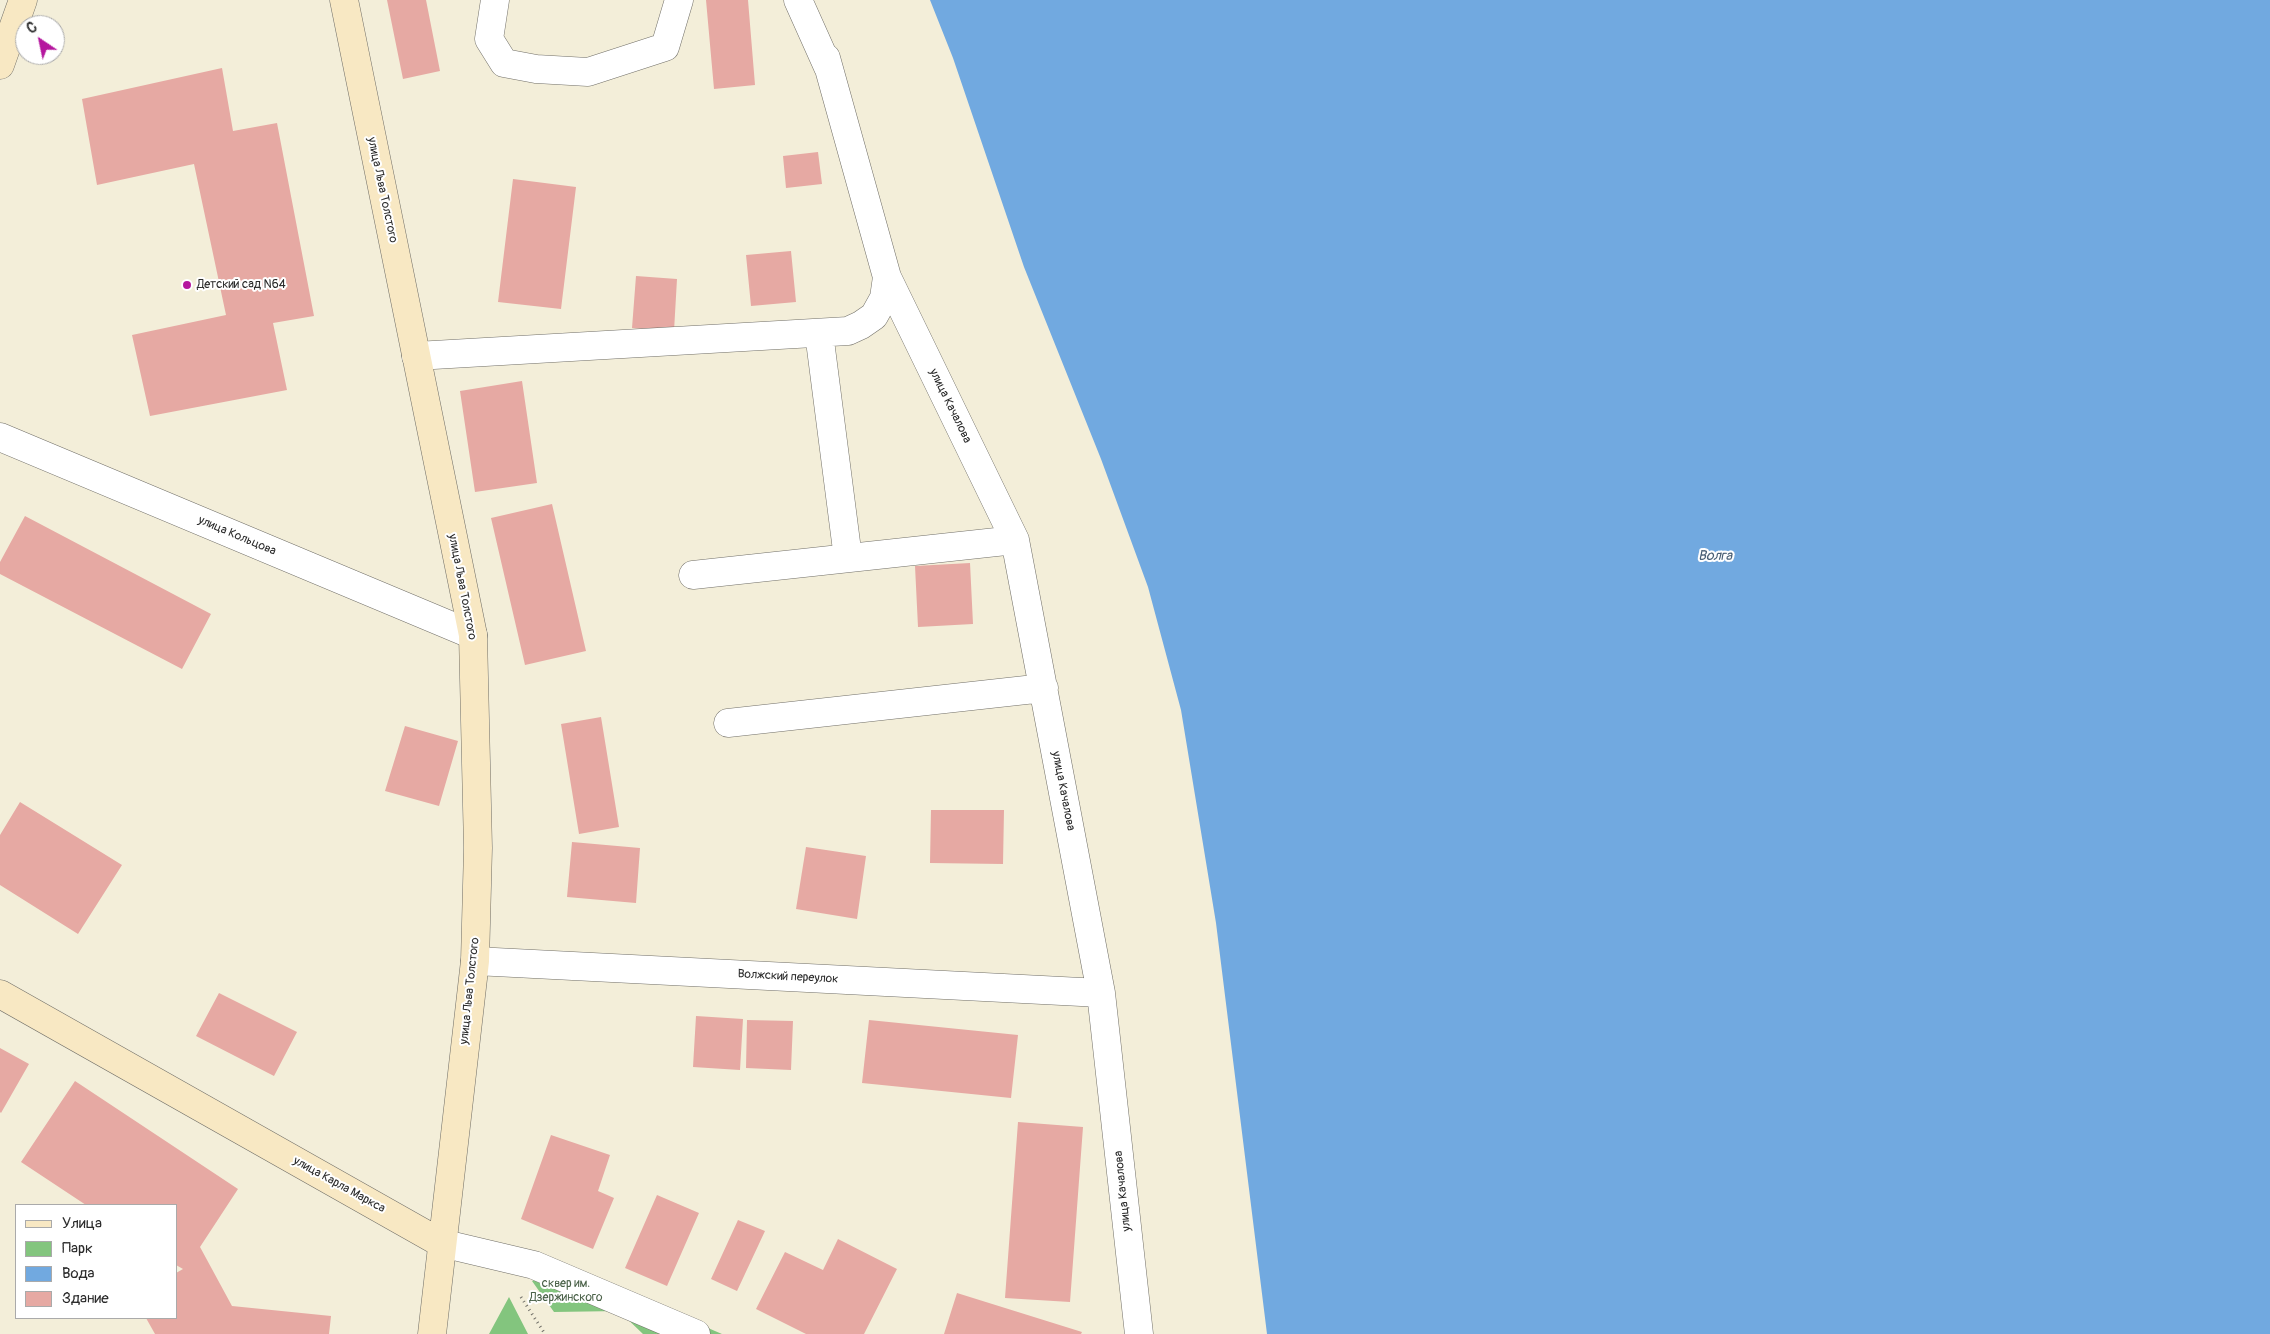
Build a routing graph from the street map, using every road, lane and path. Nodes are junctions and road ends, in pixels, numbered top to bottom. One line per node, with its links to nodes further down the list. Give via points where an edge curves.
1 (344, 0): 9 (main road, улица Льва Толстого)
2 (495, 0): 3 (street, via 489,39 504,64 588,72 665,47)
3 (679, 0)
4 (798, 0): 7 (street, улица Качалова, via 827,63)
5 (19, 2): 6 (main road)
6 (0, 65)
7 (887, 276): 8 (street, via 884,298 874,316 848,331); 11 (street, улица Качалова)
8 (819, 333): 9 (street); 12 (street)
9 (416, 356): 14 (main road, улица Льва Толстого)
10 (0, 437): 14 (street, улица Кольцова)
11 (1015, 540): 12 (street); 15 (street, улица Качалова)
12 (848, 558): 13 (street)
13 (693, 575)
14 (473, 635): 17 (main road, улица Льва Толстого, via 478,848)
15 (1044, 688): 16 (street); 18 (street, улица Качалова)
16 (728, 723)
17 (474, 961): 18 (street, Волжский переулок); 20 (main road, улица Льва Толстого)
18 (1102, 993): 23 (street, улица Качалова)
19 (0, 994): 20 (main road, улица Карла Маркса)
20 (441, 1243): 21 (main road, улица Льва Толстого); 22 (street, улица Карла Маркса, via 534,1265)
21 (432, 1334)
22 (696, 1334)
23 (1139, 1334)

